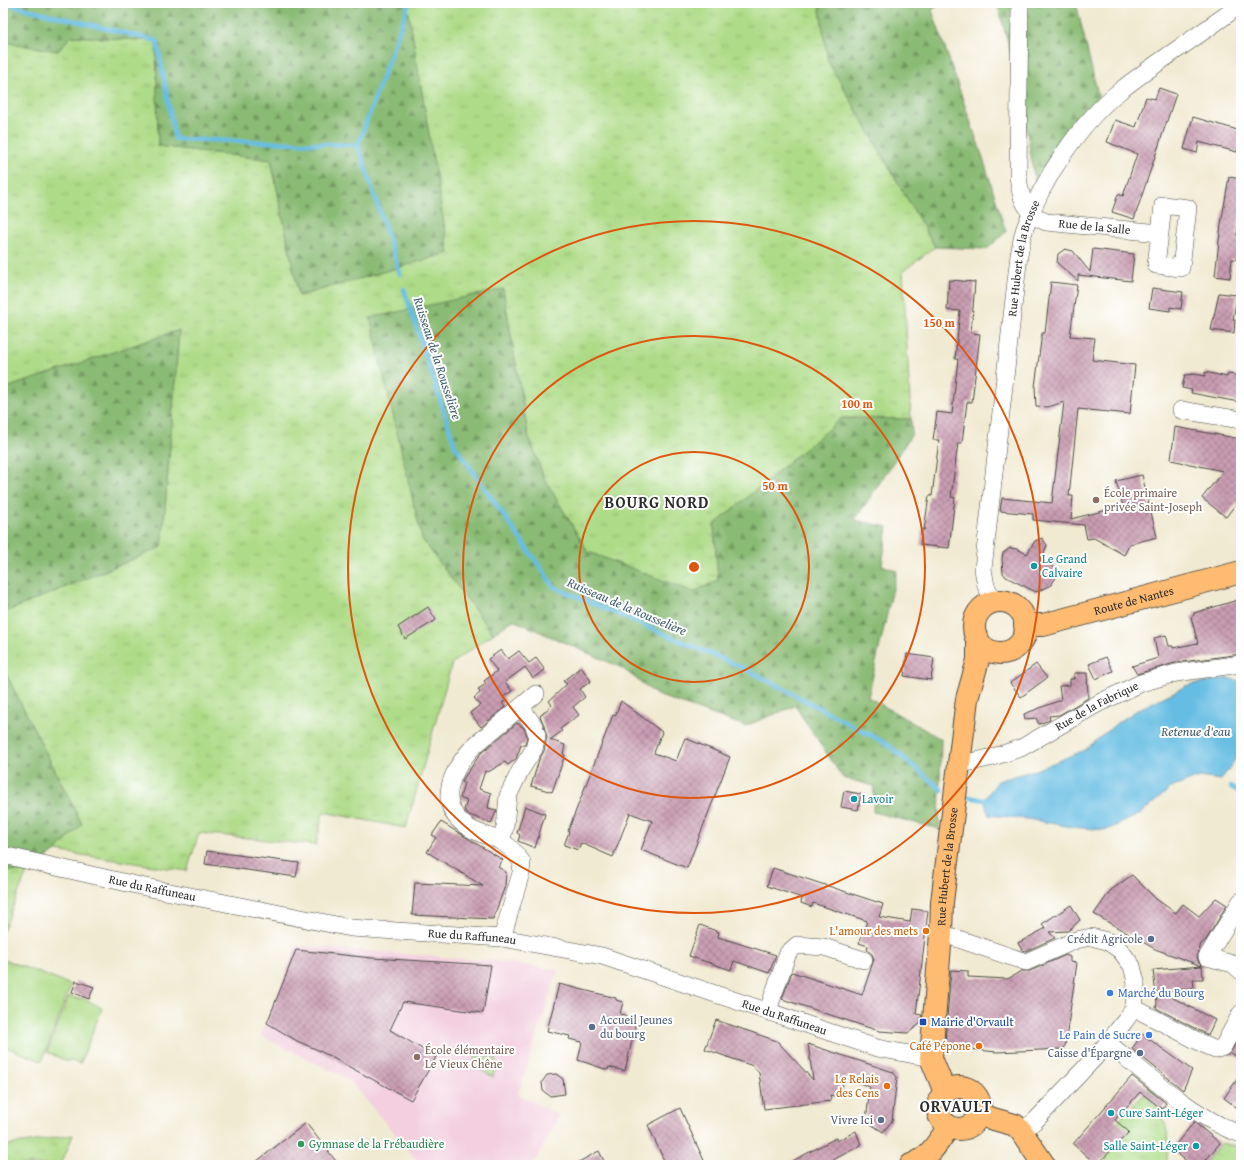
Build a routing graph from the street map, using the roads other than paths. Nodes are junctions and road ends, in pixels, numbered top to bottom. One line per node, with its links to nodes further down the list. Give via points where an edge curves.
1 (1020, 3): 3 (street, via 1018,175 1024,206)
2 (1241, 4): 3 (street, Rue Hubert de la Brosse, via 1120,90 1099,110 1054,168)
3 (1031, 213): 4 (street, Rue de la Salle, via 1046,222); 8 (street, Rue Hubert de la Brosse, via 1024,229 1019,255 988,518 983,571 986,586)
4 (1160, 233)
5 (1180, 410): 6 (street)
6 (1241, 420)
7 (1241, 572): 9 (main road, Route de Nantes, via 1043,625)
8 (994, 601): 9 (main road, via 1003,601 1019,609); 10 (main road, via 985,605 974,621 974,631)
9 (1025, 625): 11 (main road, via 1024,634 1015,647)
10 (978, 640): 11 (main road, via 983,647); 13 (main road, Rue Hubert de la Brosse, via 978,660)
11 (999, 652): 13 (main road, Rue Hubert de la Brosse)
12 (1241, 664): 16 (street, Rue de la Fabrique, via 1176,673 1141,683 1099,703 1021,748)
13 (974, 677): 16 (main road, Rue Hubert de la Brosse, via 967,699)
14 (536, 694): 15 (street)
15 (521, 707): 17 (street, via 537,735 534,750 508,796); 17 (street, via 465,755 457,766 448,792 456,816 465,826)
16 (958, 773): 20 (main road, Rue Hubert de la Brosse, via 942,902)
17 (501, 842): 21 (street, via 508,845 522,862)
18 (3, 855): 21 (street, Rue du Raffuneau, via 141,886 351,928)
19 (1241, 901): 23 (street, via 1208,957 1233,964)
20 (941, 933): 24 (street, via 1026,962 1076,940 1091,937 1107,941 1120,950 1132,966 1136,982); 28 (main road, Rue Hubert de la Brosse)
21 (502, 938): 25 (street, Rue du Raffuneau, via 602,956)
22 (864, 960): 25 (street, via 824,947 797,945 788,953)
23 (1241, 971)
24 (1134, 1008): 26 (street, via 1215,1050 1223,1048); 27 (street)
25 (768, 1010): 28 (street, Rue du Raffuneau, via 877,1048)
26 (1241, 1013)
27 (1108, 1043): 32 (street, via 1034,1121); 33 (street, via 1161,1086 1207,1118)
28 (931, 1058): 29 (main road)
29 (945, 1092): 30 (main road, via 960,1087 974,1093 980,1108); 31 (main road, via 940,1097 937,1110 943,1123)
30 (979, 1115): 31 (main road, via 974,1123 966,1128); 32 (main road, via 1015,1125)
31 (948, 1127): 34 (main road, via 935,1149)
32 (1021, 1131): 35 (main road)
33 (1241, 1134)
34 (922, 1162)
35 (1044, 1165)

